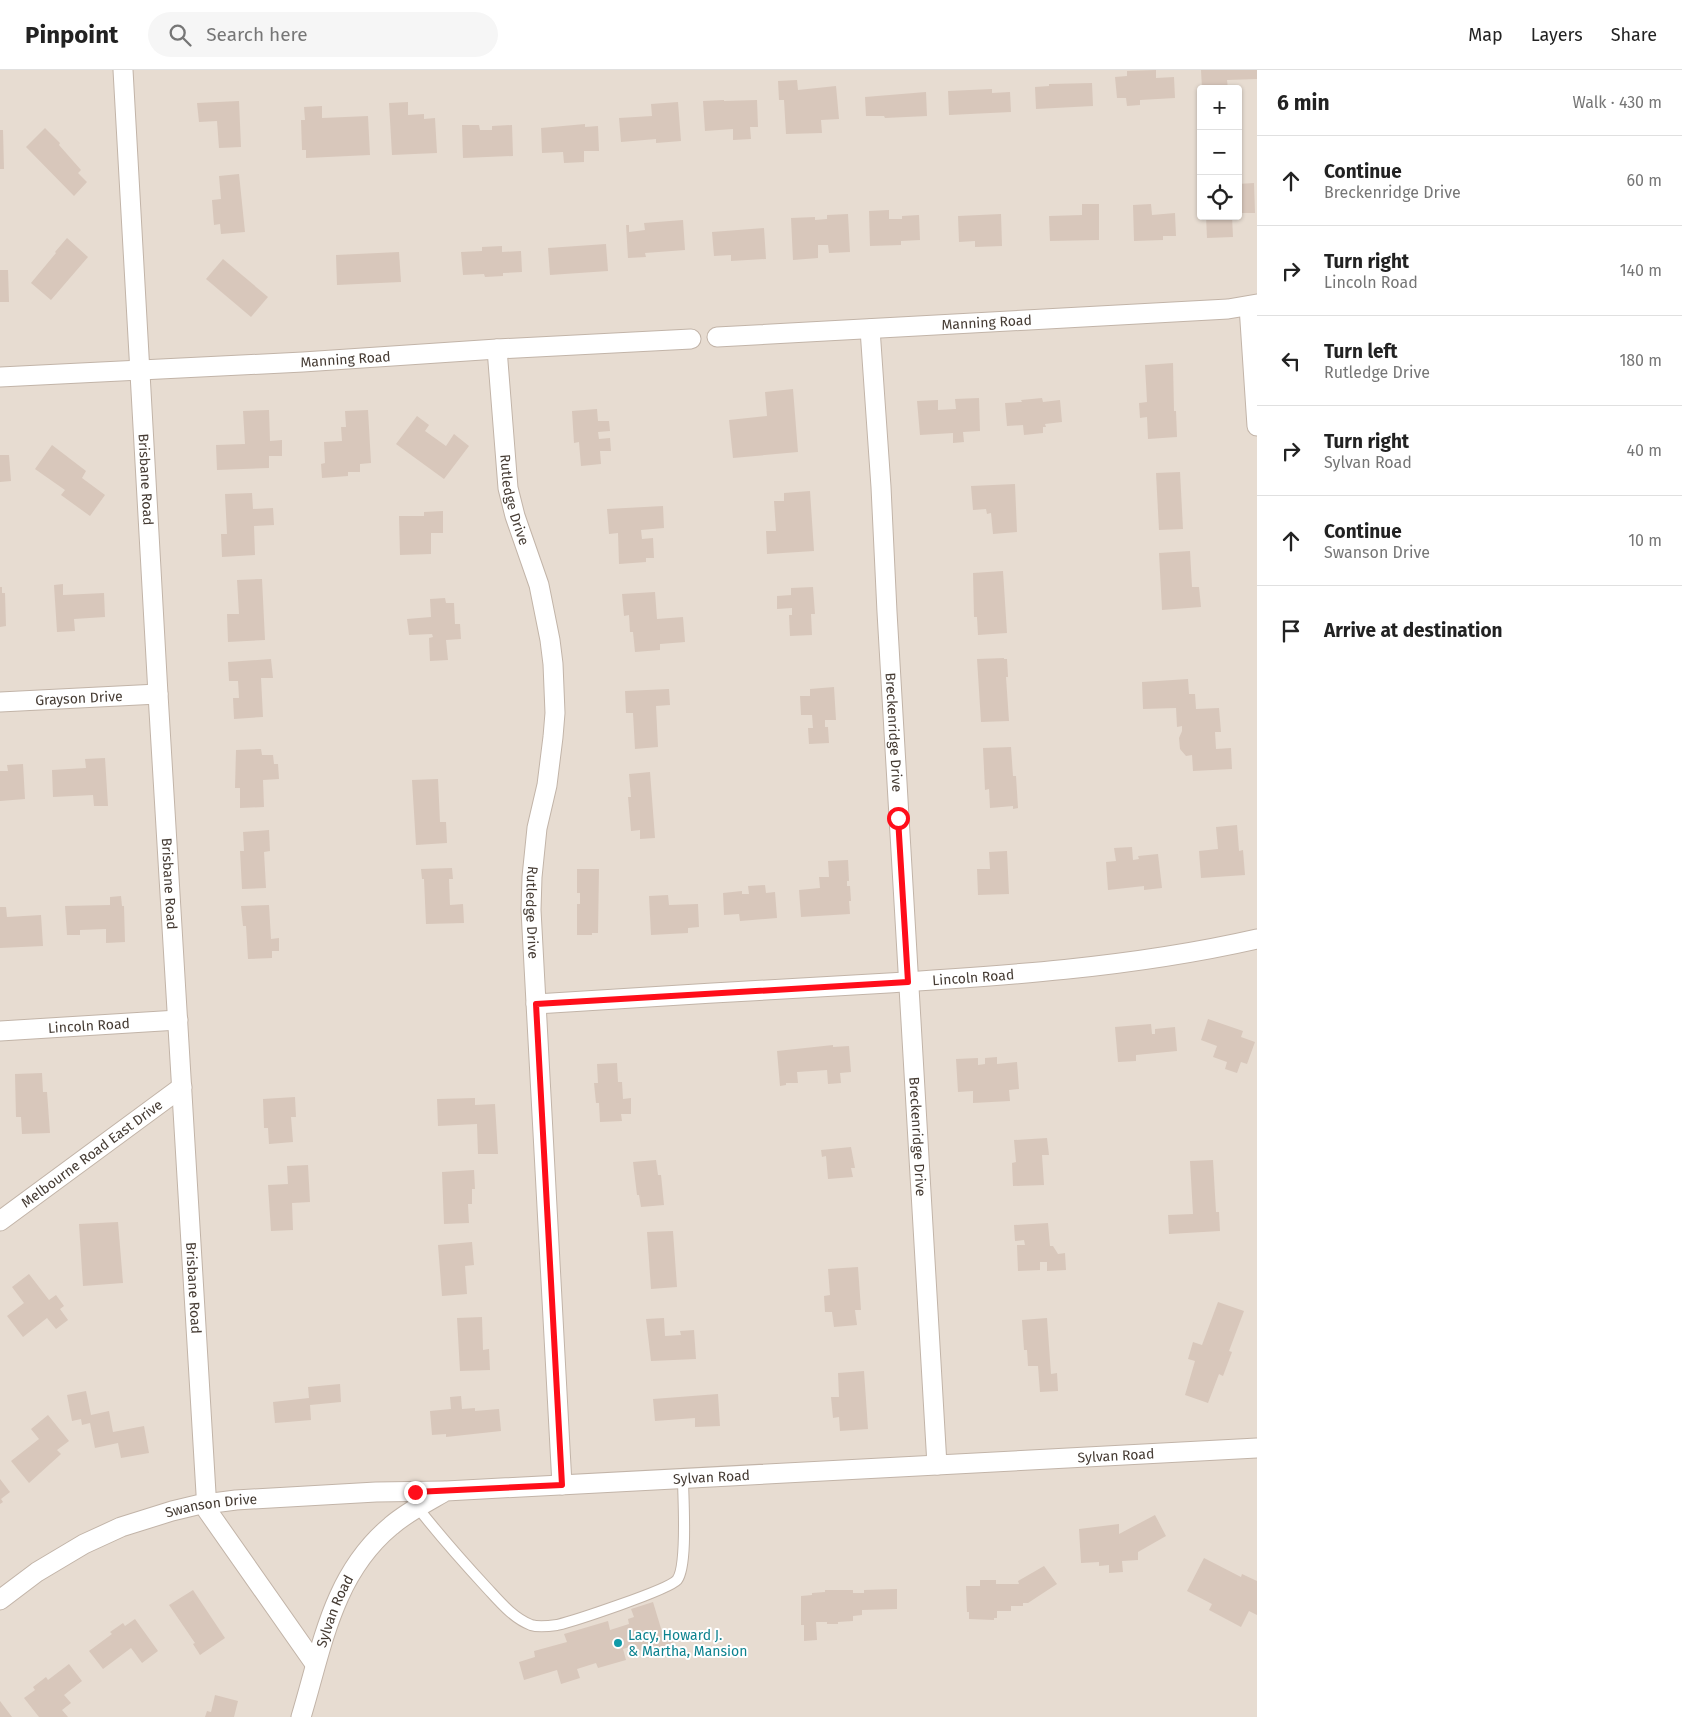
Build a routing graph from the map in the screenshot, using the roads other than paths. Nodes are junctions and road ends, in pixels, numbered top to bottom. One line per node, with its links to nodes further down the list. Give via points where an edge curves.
1 (124, 70): 7 (street, Brisbane Road)
2 (1253, 305): 3 (street, Manning Road); 9 (street)
3 (870, 329): 4 (street, Manning Road); 13 (street, Breckenridge Drive)
4 (717, 337)
5 (691, 339): 6 (street, Manning Road)
6 (497, 349): 7 (street, Manning Road); 14 (street, Rutledge Drive, via 508,488 539,585 553,664 553,737 532,877)
7 (141, 370): 8 (street, Manning Road); 10 (street, Brisbane Road)
8 (0, 377)
9 (1257, 426)
10 (158, 694): 11 (street, Grayson Drive); 15 (street, Brisbane Road)
11 (0, 702)
12 (1257, 939): 13 (street, Lincoln Road, via 1116,964)
13 (908, 982): 14 (street, Lincoln Road); 20 (street, Breckenridge Drive)
14 (536, 1004): 22 (street, Rutledge Drive)
15 (178, 1020): 16 (street, Lincoln Road); 17 (street, Brisbane Road)
16 (0, 1031)
17 (182, 1087): 18 (street, Melbourne Road East Drive); 24 (street, Brisbane Road)
18 (0, 1220)
19 (1257, 1448): 20 (street, Sylvan Road)
20 (937, 1465): 21 (street, Sylvan Road)
21 (682, 1478): 22 (street, Sylvan Road); 25 (lane, via 684,1549 682,1569 677,1579 627,1602 555,1626 532,1625 512,1614 452,1551)
22 (562, 1485): 23 (street, Sylvan Road)
23 (446, 1491): 24 (street, Swanson Drive); 25 (street, Sylvan Road)
24 (207, 1504): 26 (street, Swanson Drive, via 146,1518 94,1538 58,1558); 27 (street, Brisbane Road, via 210,1515)
25 (418, 1508): 27 (street, Sylvan Road, via 390,1526 358,1560 343,1585)
26 (0, 1600)
27 (315, 1664): 28 (street, Sylvan Road)
28 (301, 1717)

